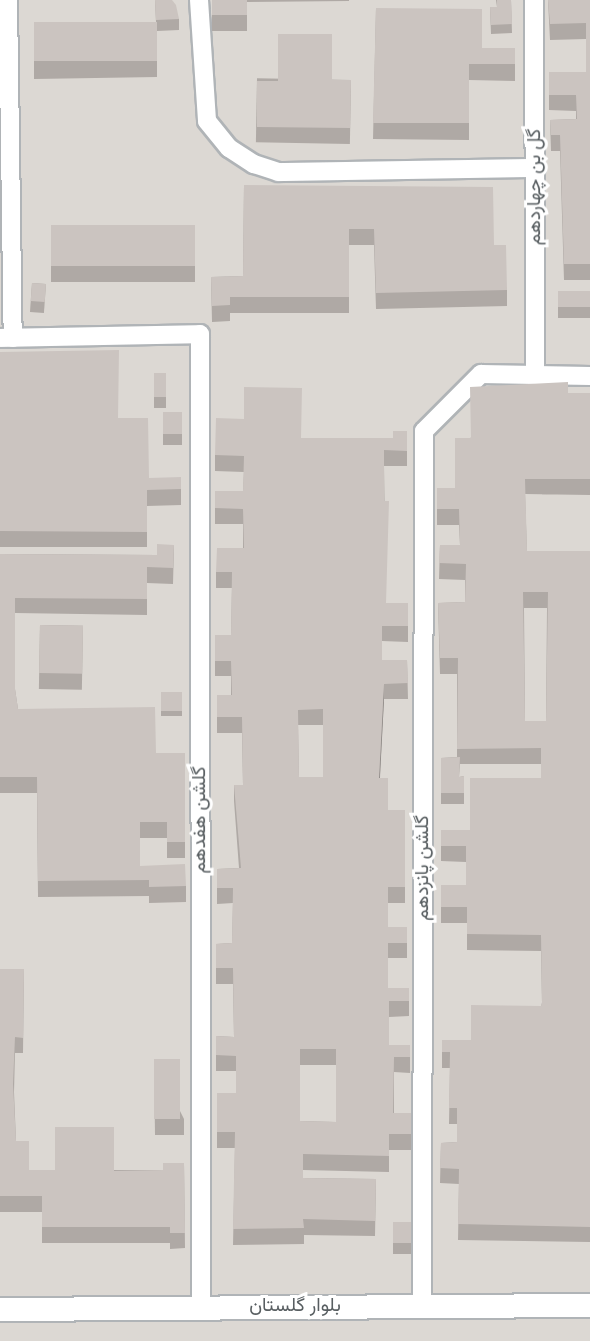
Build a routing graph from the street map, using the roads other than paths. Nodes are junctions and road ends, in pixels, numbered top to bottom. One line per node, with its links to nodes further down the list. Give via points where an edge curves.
1 (8, 0): 5 (street)
2 (199, 0): 4 (street, via 207,121 229,148 278,172)
3 (534, 0): 4 (street, گل بن چهاردهم)
4 (536, 168): 6 (street, گل بن چهاردهم)
5 (6, 338): 10 (street, گلشن هفدهم, via 200,334)
6 (535, 374): 7 (street); 8 (street, گلشن پانزدهم, via 481,374 424,430)
7 (590, 376)
8 (422, 1305): 9 (street, بلوار گلستان); 10 (street, بلوار گلستان)
9 (590, 1305)
10 (201, 1306): 11 (street, بلوار گلستان)
11 (0, 1309)

